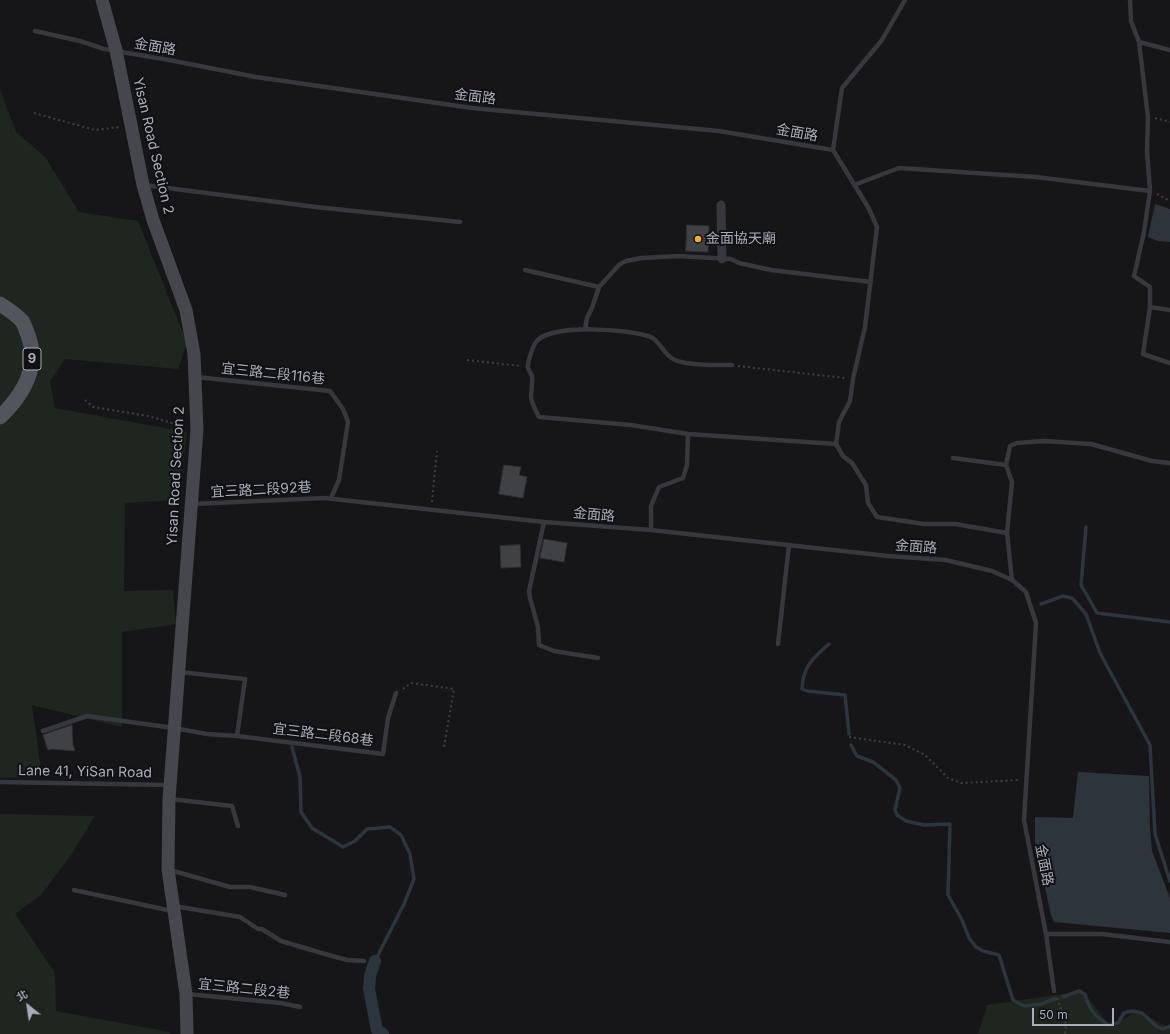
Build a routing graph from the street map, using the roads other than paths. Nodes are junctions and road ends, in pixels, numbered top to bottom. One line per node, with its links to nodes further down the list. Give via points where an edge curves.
1 (102, 0): 6 (street, Yisan Road Section 2)
2 (905, 0): 8 (lane, via 882,40 842,88)
3 (1130, 0): 5 (lane, via 1131,21)
4 (35, 31): 6 (lane, 金面路)
5 (1139, 42): 7 (lane); 11 (lane, via 1148,117)
6 (116, 50): 8 (lane, 金面路, via 256,77 472,108 719,131); 10 (street, Yisan Road Section 2)
7 (1170, 50)
8 (833, 150): 9 (lane)
9 (854, 184): 11 (lane, via 899,168 1036,177); 16 (lane, via 877,227)
10 (143, 185): 13 (lane); 24 (street, Yisan Road Section 2, via 186,310)
11 (1150, 191): 19 (lane, via 1134,276 1150,287)
12 (721, 205): 14 (street)
13 (460, 222)
14 (722, 259): 16 (lane, via 771,270); 17 (lane, via 670,256 626,261)
15 (525, 270): 17 (lane)
16 (870, 282): 27 (lane, via 865,327 850,401 839,422)
17 (598, 287): 21 (lane)
18 (0, 304): 25 (main road, 9, via 22,322 33,357 24,389)
19 (1150, 307): 20 (lane); 22 (lane, via 1143,354)
20 (1170, 310)
21 (585, 329): 23 (lane, via 652,338 667,356 675,361); 26 (lane, via 548,334 536,341 528,367 532,376 531,400 539,417 631,425)
22 (1170, 363)
23 (732, 365)
24 (196, 377): 31 (lane, 宜三路二段116巷, via 330,391 343,409 348,422 339,480); 32 (street, Yisan Road Section 2, via 197,430)
25 (0, 417)
26 (688, 434): 27 (lane); 34 (lane, via 684,478 659,487 651,506)
27 (836, 444): 35 (lane, via 866,485 868,503 877,517 924,524 954,524)
28 (953, 458): 30 (lane)
29 (1170, 463): 30 (lane, via 1152,461 1090,444 1044,441 1010,446)
30 (1006, 465): 35 (lane, via 1012,482)
31 (330, 498): 32 (lane, 宜三路二段92巷); 33 (lane, 金面路)
32 (192, 504): 40 (street, Yisan Road Section 2)
33 (544, 522): 34 (lane, 金面路); 39 (lane, via 529,591 538,627 539,644 554,651)
34 (651, 530): 36 (lane, 金面路)
35 (1008, 533): 37 (lane)
36 (789, 545): 37 (lane, 金面路, via 946,560 992,571); 38 (lane)
37 (1012, 580): 53 (lane, 金面路, via 1026,592 1036,623 1024,820)
38 (778, 644)
39 (598, 658)
40 (179, 672): 42 (street, Yisan Road Section 2); 44 (lane, via 245,679)
41 (396, 693): 44 (lane, 宜三路二段68巷, via 388,718 383,754)
42 (174, 728): 43 (lane, 宜三路二段68巷, via 87,716); 44 (lane, 宜三路二段68巷); 46 (street, Yisan Road Section 2)
43 (43, 731)
44 (237, 736)
45 (0, 782): 46 (lane, Lane 41, YiSan Road)
46 (170, 784): 47 (street, Yisan Road Section 2)
47 (169, 799): 48 (lane, via 232,806); 49 (street, Yisan Road Section 2)
48 (238, 826)
49 (168, 869): 51 (lane, via 230,887); 52 (street, Yisan Road Section 2)
50 (74, 890): 52 (lane)
51 (285, 895)
52 (173, 908): 55 (lane, via 240,917 281,941 347,960); 57 (street, Yisan Road Section 2)
53 (1046, 934): 54 (lane, via 1102,934); 56 (lane, 金面路)
54 (1170, 942)
55 (364, 961)
56 (1054, 991)
57 (186, 994): 58 (lane, 宜三路二段2巷); 59 (street, Yisan Road Section 2)
58 (300, 1007)
59 (187, 1034)

